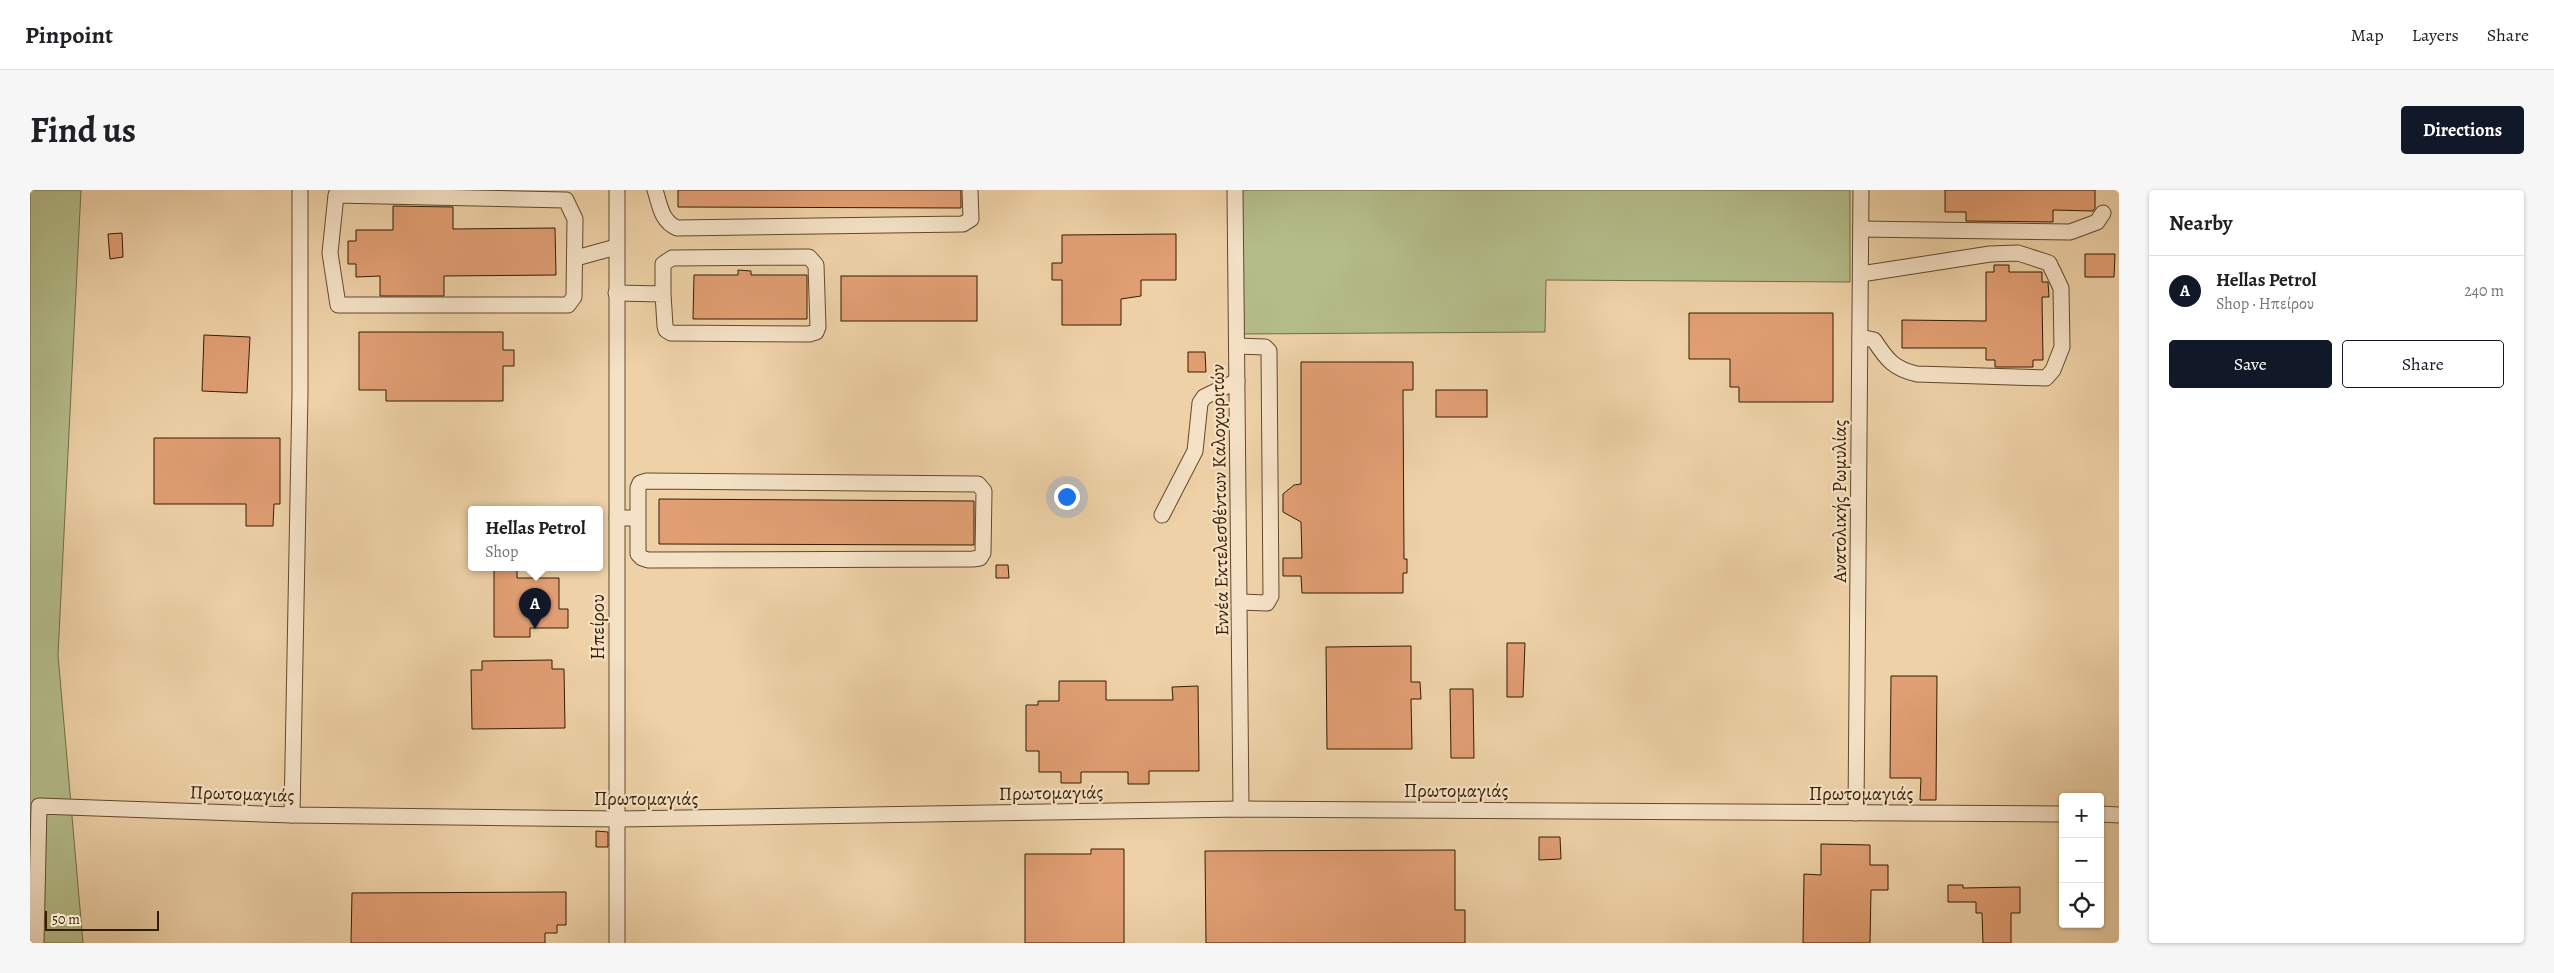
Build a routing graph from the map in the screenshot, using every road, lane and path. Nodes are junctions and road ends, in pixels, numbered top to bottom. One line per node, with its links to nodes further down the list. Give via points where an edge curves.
1 (300, 190): 26 (street, via 300,393)
2 (617, 190): 9 (street, Ηπείρου)
3 (655, 190): 4 (street, via 664,218 677,228 963,224 971,218)
4 (970, 190)
5 (1235, 190): 15 (street, Εννέα Εκτελεσθέντων Καλοχωριτών)
6 (1861, 190): 8 (street, Ανατολικής Ρωμυλίας)
7 (2103, 213): 8 (street, via 2097,222 2070,232)
8 (1861, 229): 11 (street, Ανατολικής Ρωμυλίας)
9 (616, 247): 10 (street); 12 (street, Ηπείρου)
10 (576, 258): 10 (street, via 576,290 568,305 338,305 330,253 336,195 566,200 576,218)
11 (1861, 274): 14 (street, Ανατολικής Ρωμυλίας); 14 (street, via 1990,254 2018,253 2049,263 2061,288 2062,347 2053,370 2046,378 1917,374 1901,370 1885,357 1874,340)
12 (616, 293): 13 (street); 18 (street, Ηπείρου)
13 (663, 294): 13 (street, via 665,326 670,333 809,334 816,332 818,327 816,265 809,257 672,258 663,264)
14 (1860, 336): 22 (street, Ανατολικής Ρωμυλίας)
15 (1237, 346): 16 (street, Εννέα Εκτελεσθέντων Καλοχωριτών); 20 (street, via 1265,347 1270,351 1271,596 1267,602)
16 (1238, 381): 17 (street, via 1204,397 1200,403 1195,451); 20 (street, Εννέα Εκτελεσθέντων Καλοχωριτών)
17 (1162, 515)
18 (617, 518): 19 (street); 27 (street, Ηπείρου)
19 (638, 518): 19 (street, via 638,554 648,560 973,559 983,554 984,491 978,484 646,481 638,488)
20 (1240, 602): 21 (street, Εννέα Εκτελεσθέντων Καλοχωριτών)
21 (1241, 809): 22 (street, Πρωτομαγιάς); 27 (street, Πρωτομαγιάς)
22 (1856, 813): 23 (street, Πρωτομαγιάς)
23 (2059, 814)
24 (2104, 814): 25 (street)
25 (2119, 814)
26 (292, 815): 27 (street, Πρωτομαγιάς); 28 (street, Πρωτομαγιάς, via 39,806)
27 (618, 819): 29 (street, Ηπείρου)
28 (36, 943)
29 (617, 943)

